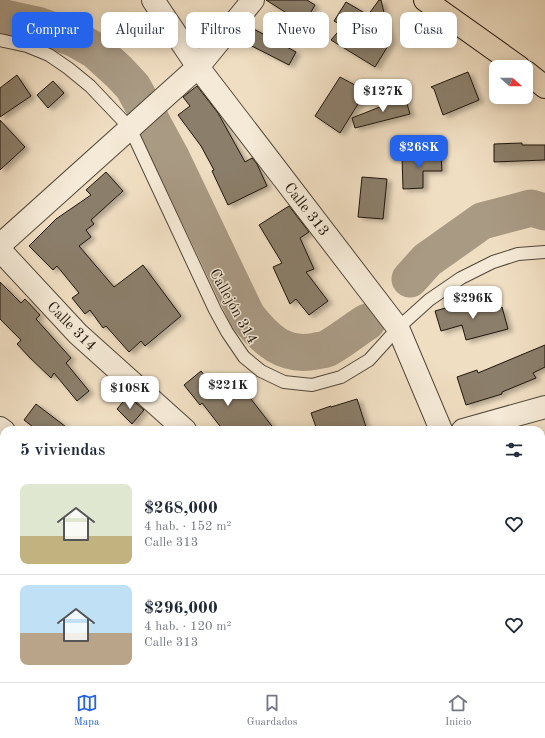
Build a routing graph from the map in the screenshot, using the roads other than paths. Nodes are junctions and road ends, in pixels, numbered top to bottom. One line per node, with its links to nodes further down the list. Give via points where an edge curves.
1 (153, 0): 6 (street, Calle 313)
2 (253, 0): 6 (street)
3 (425, 0): 5 (main road)
4 (0, 40): 9 (lane, Callejón 314, via 27,46 68,68)
5 (509, 60)
6 (198, 68): 9 (street); 13 (street, Calle 313)
7 (533, 78): 8 (main road)
8 (545, 87)
9 (134, 125): 10 (street); 13 (lane, Callejón 314, via 215,310 244,357 261,371 284,382 312,385 341,377 369,360)
10 (0, 244)
11 (0, 250): 15 (street, Calle 314, via 78,334)
12 (545, 252): 13 (lane, Callejón 314, via 518,254 461,278 429,300)
13 (398, 328): 16 (street, Calle 313)
14 (545, 408): 17 (street)
15 (181, 426)
16 (439, 426)
17 (477, 426)

